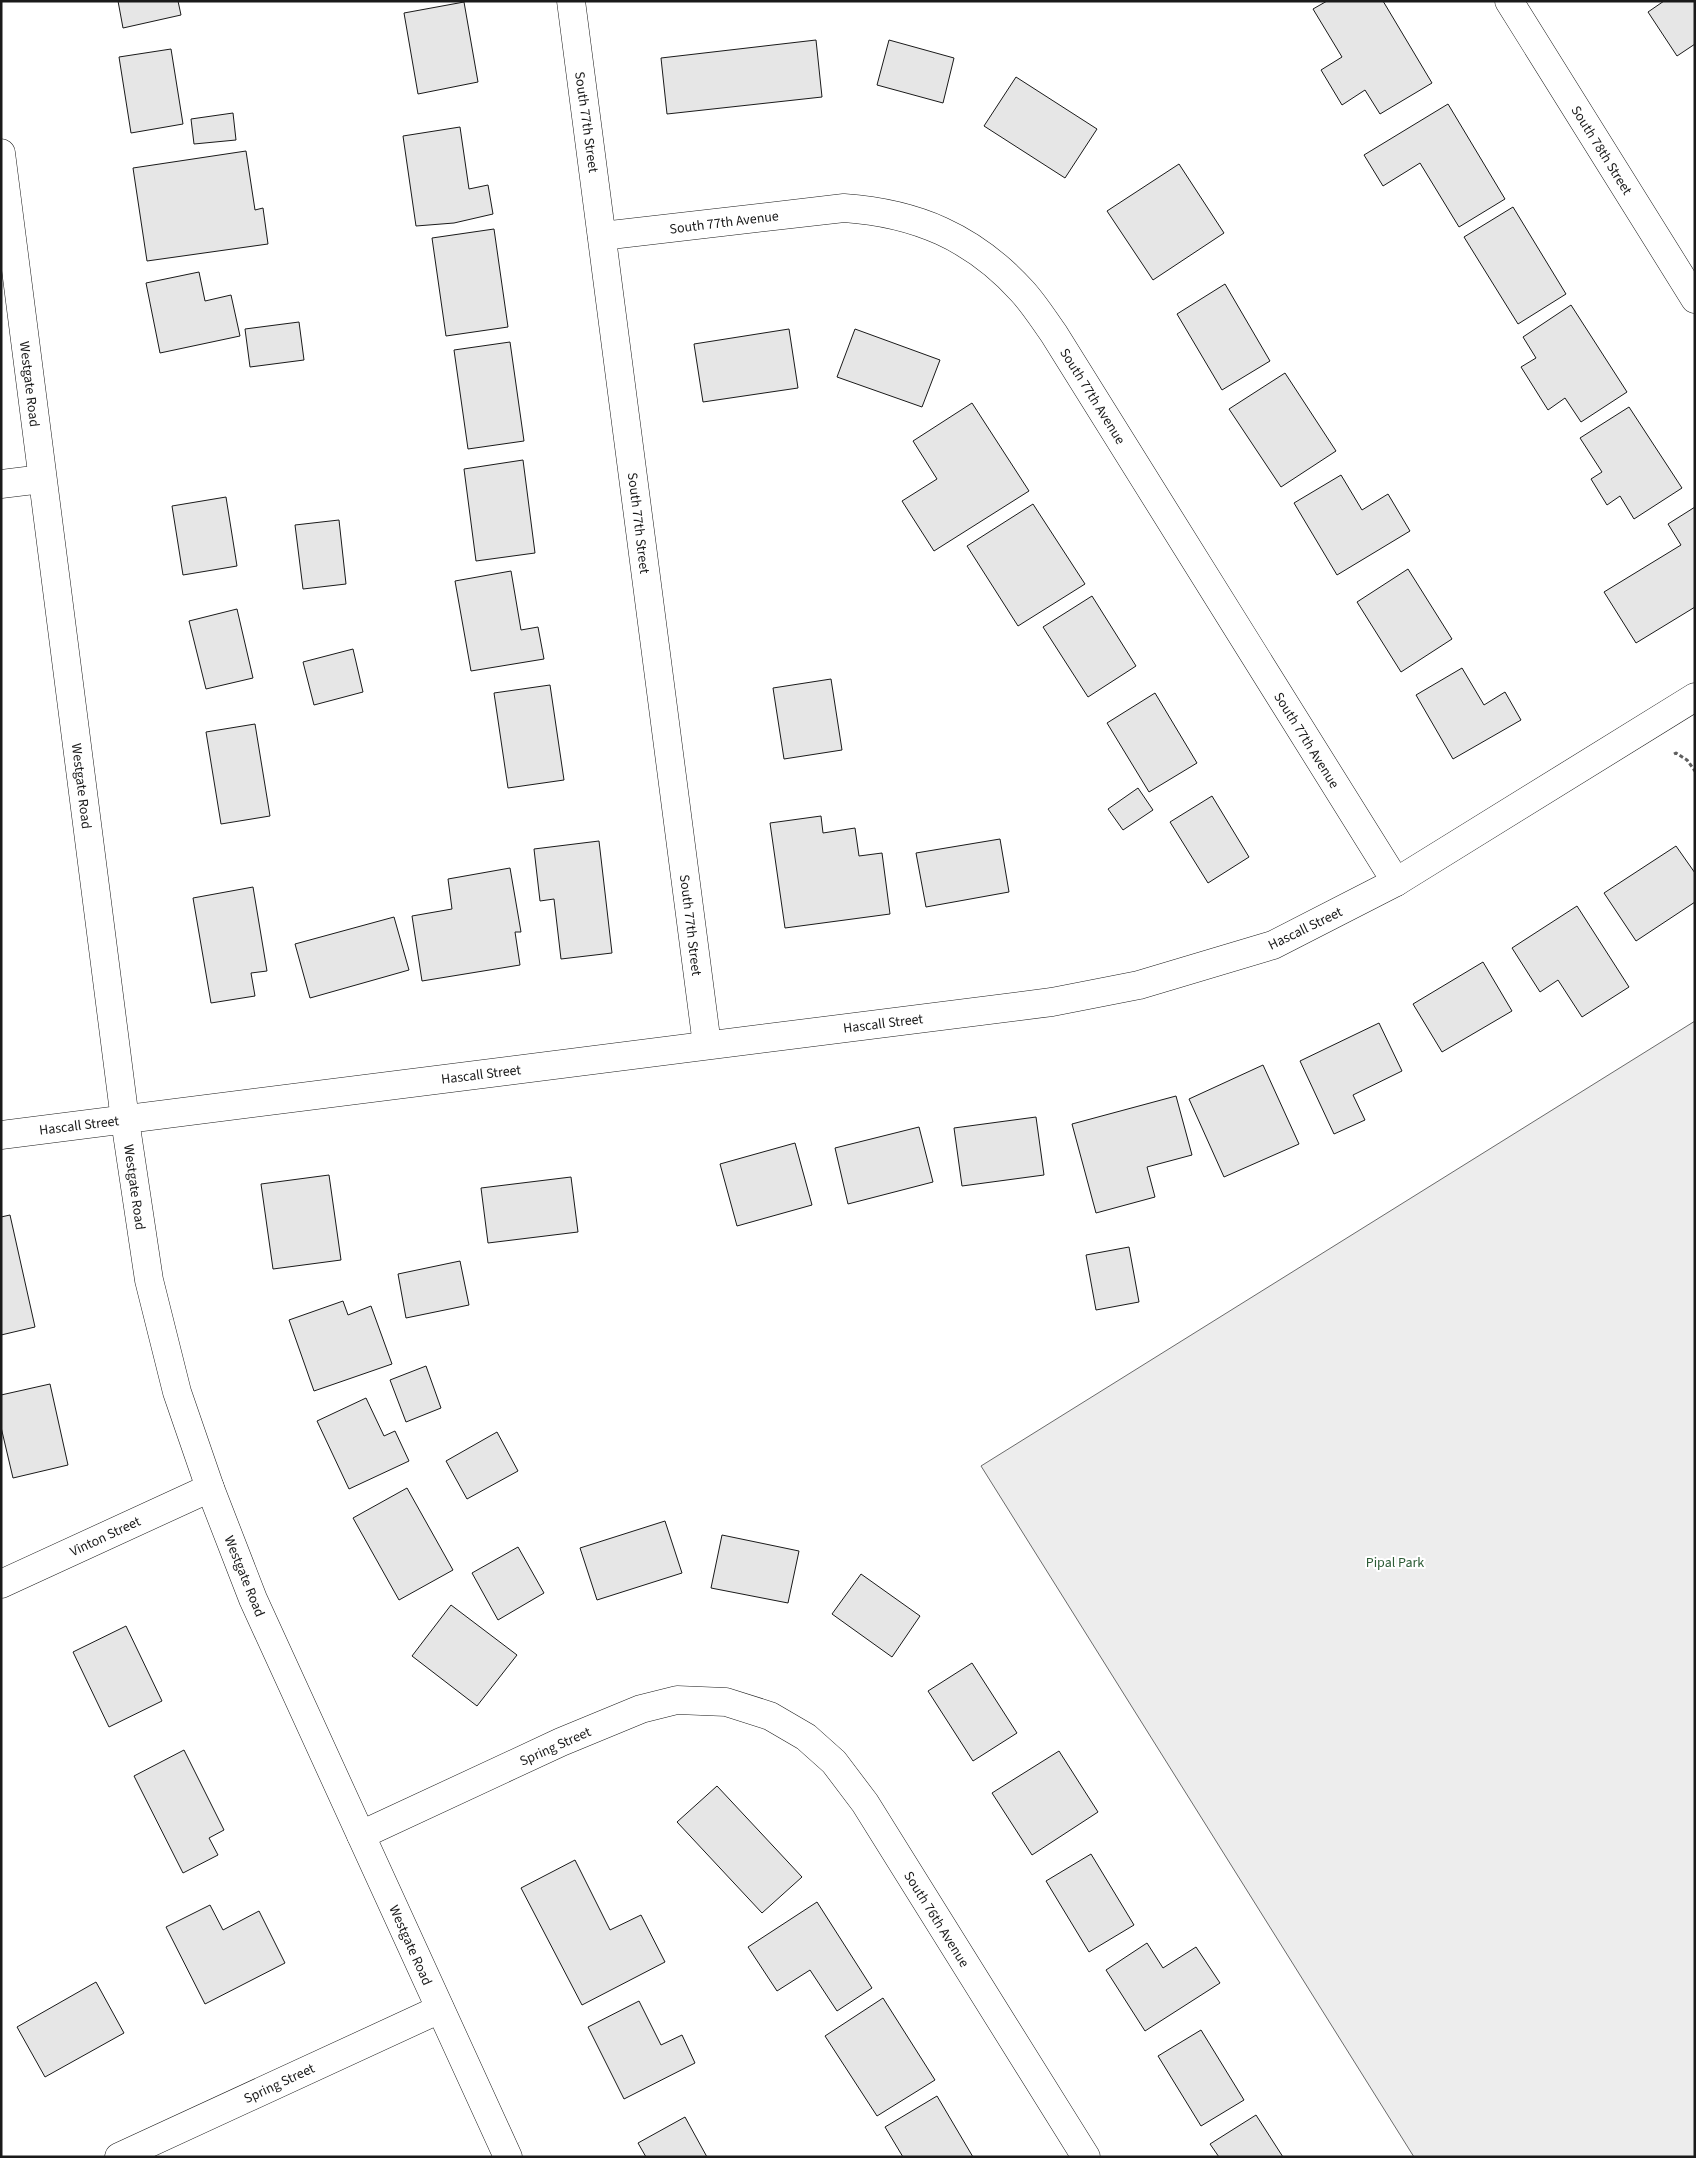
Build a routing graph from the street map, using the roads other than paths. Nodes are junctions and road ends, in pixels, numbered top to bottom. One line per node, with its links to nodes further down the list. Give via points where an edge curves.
1 (571, 1): 4 (street, South 77th Street)
2 (1509, 1): 5 (street, South 78th Street)
3 (1, 153): 6 (street, Westgate Road)
4 (602, 236): 9 (street, South 77th Avenue, via 844,208 877,210 926,223 992,261 1023,292 1054,334); 10 (street, South 77th Street)
5 (1695, 299)
6 (42, 479): 7 (street); 11 (street, Westgate Road)
7 (1, 484)
8 (1695, 697): 9 (street, Hascall Street)
9 (1396, 882): 10 (street, Hascall Street, via 1274,945 1139,985 1052,1002)
10 (707, 1045): 11 (street, Hascall Street)
11 (125, 1120): 12 (street, Hascall Street); 13 (street, Westgate Road, via 149,1280 177,1392)
12 (1, 1136)
13 (210, 1488): 14 (street, Vinton Street); 16 (street, Westgate Road, via 253,1599)
14 (1, 1584)
15 (758, 1711): 16 (street, Spring Street, via 726,1702 677,1700 641,1709); 20 (street, South 76th Avenue, via 806,1737 834,1762 865,1803)
16 (361, 1834): 17 (street, Westgate Road)
17 (440, 2009): 18 (street, Spring Street); 19 (street, Westgate Road)
18 (118, 2157)
19 (508, 2157)
20 (1086, 2157)

